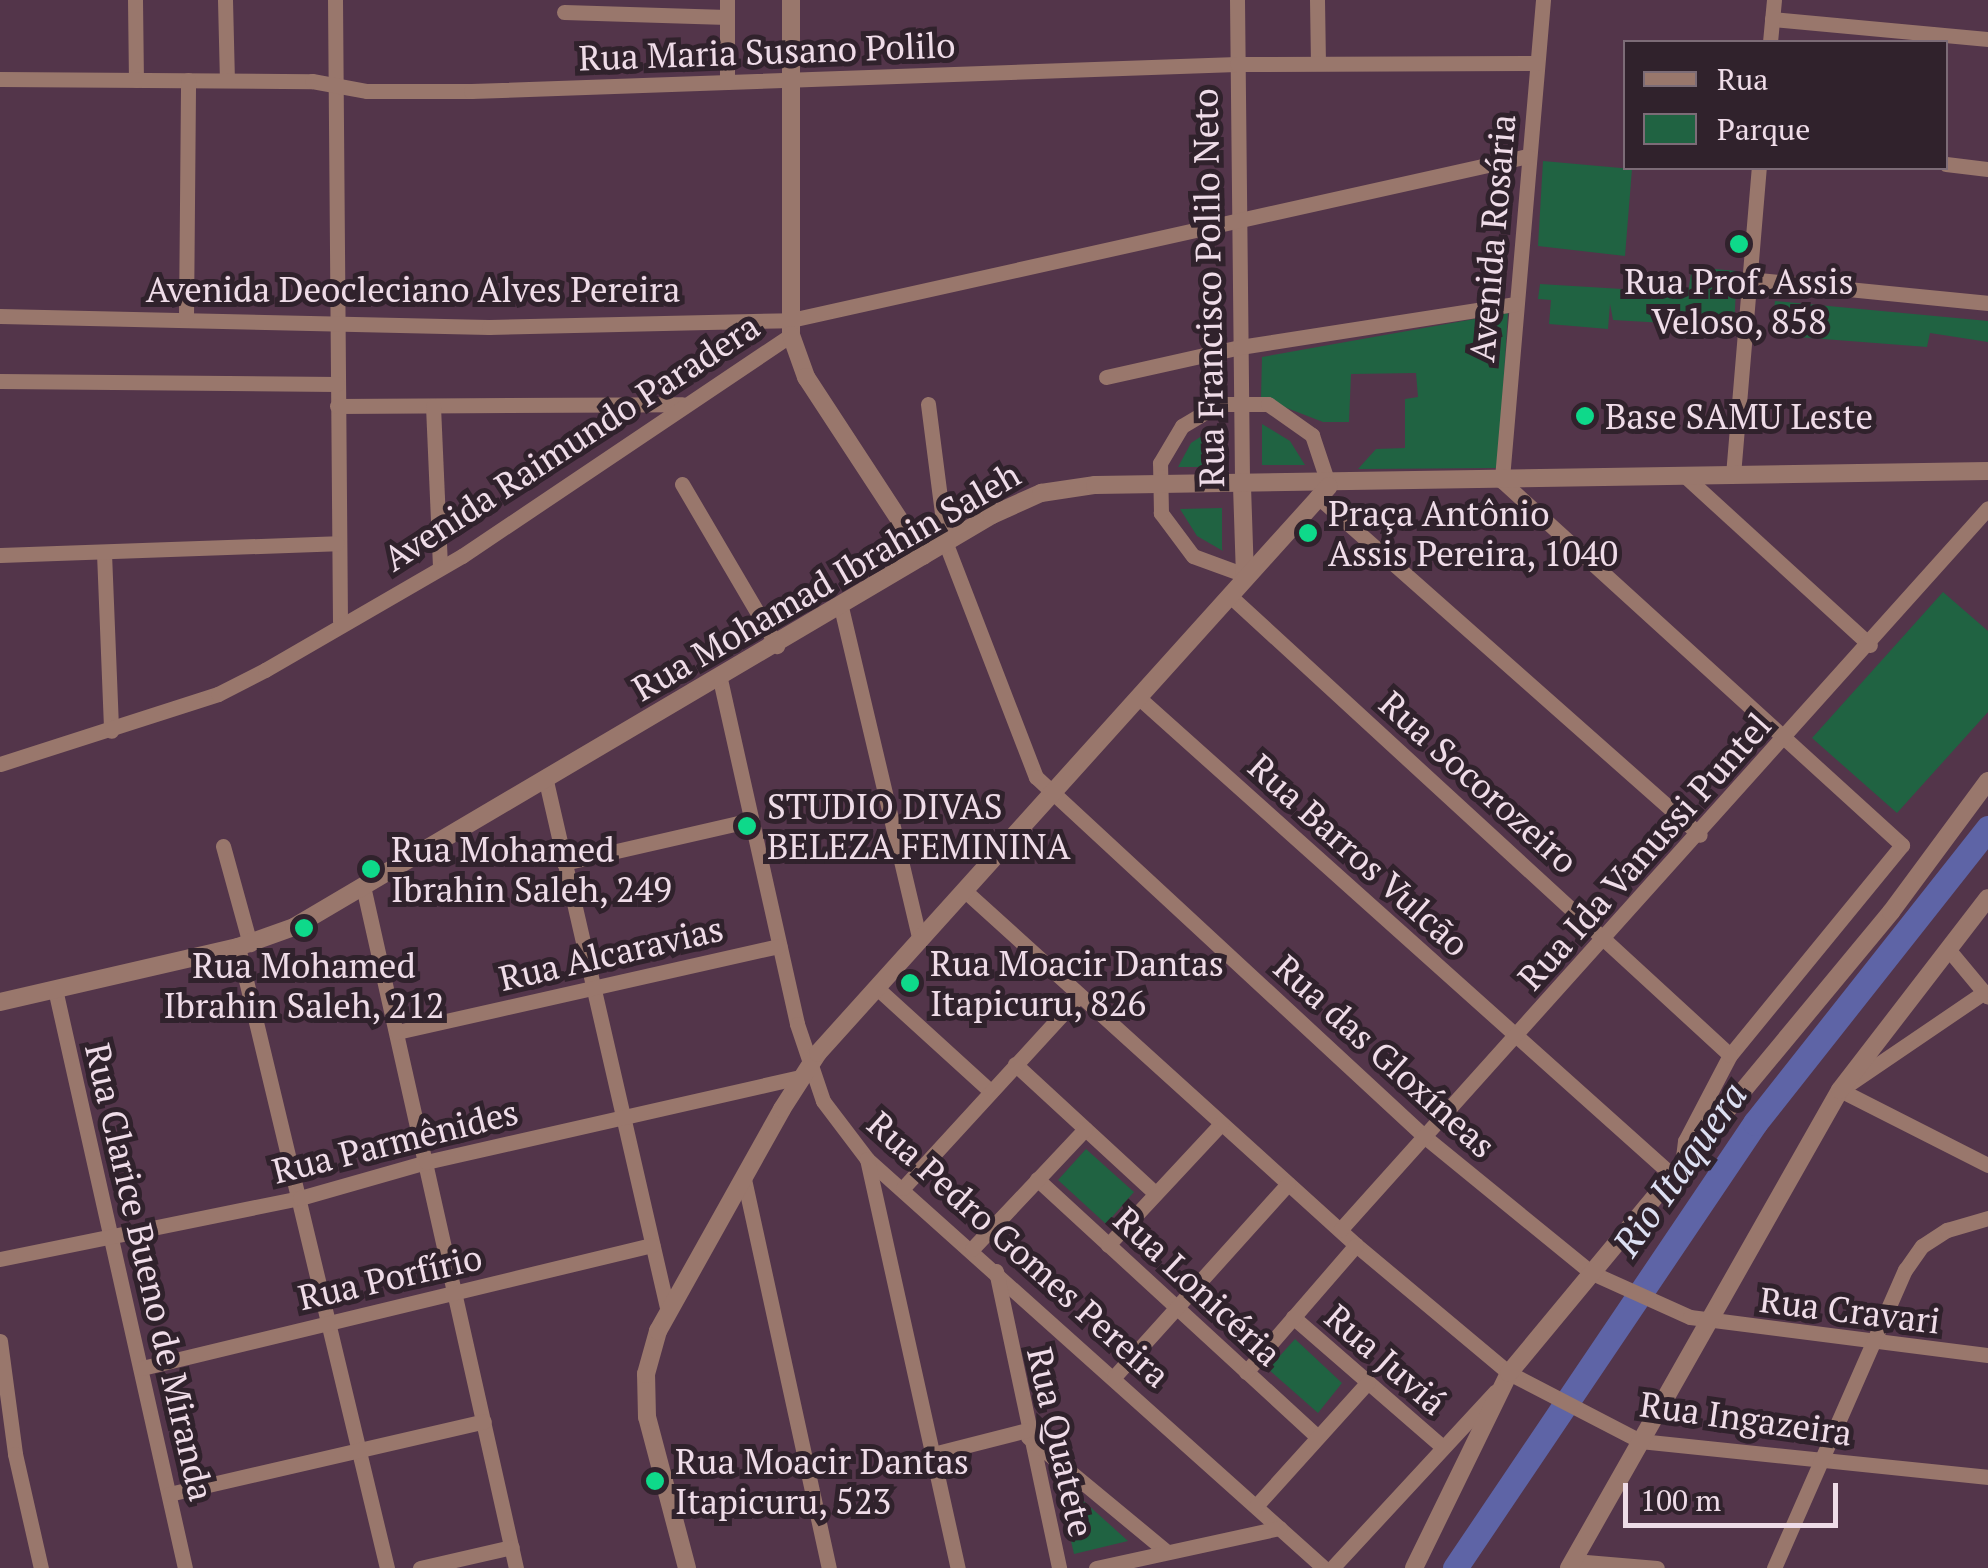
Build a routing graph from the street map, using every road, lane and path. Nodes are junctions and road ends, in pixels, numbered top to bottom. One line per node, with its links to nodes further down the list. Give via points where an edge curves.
1 (135, 0): 18 (street)
2 (225, 0): 20 (street)
3 (335, 0): 23 (street)
4 (791, 0): 21 (street)
5 (1237, 0): 16 (street, Rua Francisco Polilo Neto)
6 (1317, 0): 14 (street)
7 (1542, 0): 15 (street, Avenida Rosária)
8 (1774, 0): 11 (street)
9 (727, 8): 10 (street); 22 (street)
10 (564, 12)
11 (1772, 19): 12 (street); 13 (street)
12 (1988, 39)
13 (1770, 40)
14 (1318, 62): 15 (street, Rua Maria Susano Polilo); 16 (street, Rua Maria Susano Polilo)
15 (1537, 63): 24 (street, Avenida Rosária)
16 (1237, 64): 21 (street, Rua Maria Susano Polilo); 28 (street, Rua Francisco Polilo Neto)
17 (0, 80): 18 (street, Rua Maria Susano Polilo)
18 (136, 80): 19 (street, Rua Maria Susano Polilo)
19 (188, 80): 20 (street, Rua Maria Susano Polilo); 33 (street)
20 (227, 80): 23 (street, Rua Maria Susano Polilo)
21 (792, 80): 22 (street, Rua Maria Susano Polilo); 35 (street)
22 (726, 82): 23 (street, Rua Maria Susano Polilo, via 472,91)
23 (335, 86): 34 (street)
24 (1528, 156): 28 (street, Avenida Deocleciano Alves Pereira); 31 (street, Avenida Rosária)
25 (1948, 164): 26 (street)
26 (1988, 169)
27 (1759, 170): 29 (street)
28 (1240, 215): 35 (street, Avenida Deocleciano Alves Pereira); 36 (street, Rua Francisco Polilo Neto)
29 (1748, 279): 30 (street); 46 (street)
30 (1988, 303)
31 (1516, 304): 36 (street); 48 (street, Avenida Rosária)
32 (0, 316): 33 (street, Avenida Deocleciano Alves Pereira)
33 (186, 318): 34 (street, Avenida Deocleciano Alves Pereira)
34 (337, 320): 35 (street, Avenida Deocleciano Alves Pereira); 39 (street)
35 (791, 328): 41 (street, Avenida Raimundo Paradera); 58 (street, via 806,377)
36 (1240, 347): 37 (street); 40 (street, Rua Francisco Polilo Neto)
37 (1106, 377)
38 (0, 382): 39 (street)
39 (337, 384): 43 (street)
40 (1241, 401): 50 (street, via 1199,412 1182,426 1164,453); 51 (street, Rua Francisco Polilo Neto); 52 (street, via 1268,404 1302,426 1324,459)
41 (682, 404): 44 (street); 59 (street, Avenida Raimundo Paradera)
42 (928, 404): 55 (street, Rua das Gloxíneas)
43 (337, 406): 44 (street); 54 (street)
44 (433, 406): 59 (street)
45 (1988, 471): 46 (street, Rua Mohamad Ibrahin Saleh)
46 (1733, 475): 47 (street, Rua Mohamad Ibrahin Saleh)
47 (1686, 476): 48 (street, Rua Mohamad Ibrahin Saleh); 65 (street)
48 (1502, 481): 52 (street, Rua Mohamad Ibrahin Saleh); 69 (street)
49 (682, 484): 64 (street)
50 (1157, 485): 51 (street, Rua Mohamad Ibrahin Saleh); 55 (street, Rua Mohamad Ibrahin Saleh, via 1041,493); 60 (street, via 1174,537 1193,556)
51 (1242, 486): 52 (street, Rua Mohamad Ibrahin Saleh); 60 (street, Rua Francisco Polilo Neto)
52 (1323, 491): 60 (street); 75 (street)
53 (1988, 508): 65 (street, Rua Ida Vanussi Puntel)
54 (338, 542): 56 (street); 63 (street)
55 (946, 544): 58 (street, Rua Mohamad Ibrahin Saleh); 73 (street, Rua das Gloxíneas, via 1016,737)
56 (104, 553): 57 (street); 68 (street)
57 (0, 555)
58 (924, 556): 62 (street, Rua Mohamad Ibrahin Saleh)
59 (440, 568): 63 (street, Avenida Raimundo Paradera)
60 (1245, 575): 61 (street)
61 (1229, 596): 67 (street); 81 (street, Rua Socorozeiro)
62 (841, 607): 64 (street, Rua Mohamad Ibrahin Saleh); 82 (street)
63 (340, 622): 68 (street, Avenida Raimundo Paradera, via 241,683)
64 (777, 646): 66 (street, Rua Mohamad Ibrahin Saleh)
65 (1870, 646): 69 (street, Rua Ida Vanussi Puntel)
66 (720, 679): 71 (street, Rua Mohamad Ibrahin Saleh); 74 (street, Rua Pedro Gomes Pereira)
67 (1138, 698): 73 (street); 93 (street, Rua Barros Vulcão)
68 (111, 731): 70 (street, Avenida Raimundo Paradera)
69 (1784, 742): 75 (street, Rua Ida Vanussi Puntel); 94 (street, via 1901,843 1900,853)
70 (0, 764)
71 (546, 780): 77 (street); 78 (street, Rua Mohamad Ibrahin Saleh)
72 (1988, 781): 106 (street, via 1891,912)
73 (1051, 795): 79 (street); 102 (street, Rua das Gloxíneas)
74 (751, 820): 77 (street); 84 (street, Rua Pedro Gomes Pereira)
75 (1700, 835): 81 (street, Rua Ida Vanussi Puntel)
76 (223, 846): 83 (street)
77 (564, 863): 86 (street)
78 (363, 886): 83 (street, Rua Mohamad Ibrahin Saleh, via 294,928); 92 (street)
79 (964, 890): 82 (street); 89 (street, Rua Ingazeira)
80 (1988, 898): 85 (street)
81 (1605, 938): 93 (street, Rua Ida Vanussi Puntel); 94 (street, Rua Socorozeiro)
82 (920, 940): 87 (street)
83 (244, 946): 88 (street, Rua Mohamad Ibrahin Saleh); 112 (street)
84 (779, 946): 86 (street, Rua Alcaravias); 96 (street, Rua Pedro Gomes Pereira)
85 (1948, 949): 90 (street); 97 (street)
86 (592, 987): 92 (street, Rua Alcaravias); 99 (street)
87 (877, 988): 96 (street); 98 (street)
88 (55, 989): 91 (street, Rua Mohamad Ibrahin Saleh); 115 (street, Rua Clarice Bueno de Miranda)
89 (1079, 996): 95 (street); 100 (street, Rua Ingazeira)
90 (1984, 996): 97 (street)
91 (0, 1002)
92 (397, 1032): 104 (street)
93 (1516, 1036): 102 (street, Rua Ida Vanussi Puntel); 106 (street, Rua Barros Vulcão)
94 (1730, 1055): 106 (street)
95 (1015, 1064): 98 (street); 101 (street)
96 (806, 1072): 99 (street, Rua Parmênides); 103 (street, Rua Pedro Gomes Pereira); 107 (street)
97 (1840, 1090): 105 (street); 127 (street)
98 (990, 1092): 110 (street)
99 (622, 1117): 104 (street, Rua Parmênides); 116 (street)
100 (1221, 1124): 109 (street, Rua Ingazeira); 111 (street)
101 (1085, 1129): 108 (street); 111 (street)
102 (1426, 1138): 114 (street, Rua Ida Vanussi Puntel); 122 (street, Rua das Gloxíneas)
103 (866, 1159): 110 (street, Rua Pedro Gomes Pereira); 144 (street)
104 (426, 1162): 112 (street, Rua Parmênides); 123 (street)
105 (1988, 1165)
106 (1678, 1171): 122 (street)
107 (744, 1179): 125 (street); 159 (street)
108 (1038, 1179): 117 (street, Rua Lonicéria); 119 (street)
109 (1288, 1184): 114 (street, Rua Ingazeira); 124 (street)
110 (903, 1188): 119 (street, Rua Pedro Gomes Pereira)
111 (1155, 1193): 117 (street)
112 (300, 1198): 115 (street, Rua Parmênides); 128 (street)
113 (1988, 1218): 130 (street, via 1922,1246)
114 (1340, 1230): 118 (street, Rua Ingazeira)
115 (111, 1234): 120 (street, Rua Parmênides); 132 (street, Rua Clarice Bueno de Miranda)
116 (652, 1245): 123 (street, Rua Porfírio); 125 (street)
117 (1108, 1245): 124 (street, Rua Lonicéria)
118 (1356, 1246): 126 (street); 134 (street, Rua Ingazeira)
119 (972, 1249): 121 (street, Rua Pedro Gomes Pereira)
120 (0, 1258)
121 (996, 1271): 135 (street, Rua Pedro Gomes Pereira); 139 (street, Rua Quatete)
122 (1592, 1273): 127 (street, Rua das Gloxíneas); 134 (street)
123 (456, 1292): 128 (street, Rua Porfírio); 138 (street)
124 (1176, 1308): 133 (street, Rua Lonicéria); 135 (street)
125 (668, 1312): 158 (street, via 646,1374 647,1416)
126 (1293, 1318): 133 (street); 136 (street, Rua Juviá)
127 (1698, 1320): 130 (street, Rua Cravari); 141 (street)
128 (332, 1321): 132 (street, Rua Porfírio); 143 (street)
129 (0, 1341): 153 (street, via 15,1454)
130 (1868, 1343): 131 (street, Rua Cravari); 145 (street)
131 (1988, 1355)
132 (142, 1368): 147 (street, Rua Clarice Bueno de Miranda)
133 (1246, 1372): 140 (street, Rua Lonicéria)
134 (1509, 1373): 137 (street); 141 (street, Rua Ingazeira)
135 (1114, 1376): 148 (street, Rua Pedro Gomes Pereira)
136 (1368, 1382): 140 (street); 142 (street, Rua Juviá)
137 (1496, 1391): 142 (street); 165 (street)
138 (484, 1421): 143 (street); 150 (street)
139 (1028, 1434): 144 (street); 151 (street); 161 (street, Rua Quatete)
140 (1318, 1436): 148 (street)
141 (1640, 1440): 145 (street, Rua Ingazeira); 152 (street)
142 (1440, 1446): 164 (street)
143 (359, 1449): 147 (street); 155 (street)
144 (934, 1454): 160 (street)
145 (1820, 1461): 146 (street, Rua Ingazeira); 167 (street)
146 (1988, 1477)
147 (169, 1494): 154 (street, Rua Clarice Bueno de Miranda)
148 (1256, 1506): 149 (street, Rua Pedro Gomes Pereira)
149 (1280, 1528): 151 (street); 163 (street, Rua Pedro Gomes Pereira)
150 (512, 1548): 156 (street); 157 (street)
151 (1168, 1552): 162 (street)
152 (1572, 1564): 166 (street)
153 (42, 1568)
154 (185, 1568)
155 (387, 1568)
156 (420, 1568)
157 (516, 1568)
158 (687, 1568)
159 (828, 1568)
160 (958, 1568)
161 (1059, 1568)
162 (1096, 1568)
163 (1324, 1568)
164 (1332, 1568)
165 (1414, 1568)
166 (1657, 1568)
167 (1774, 1568)

